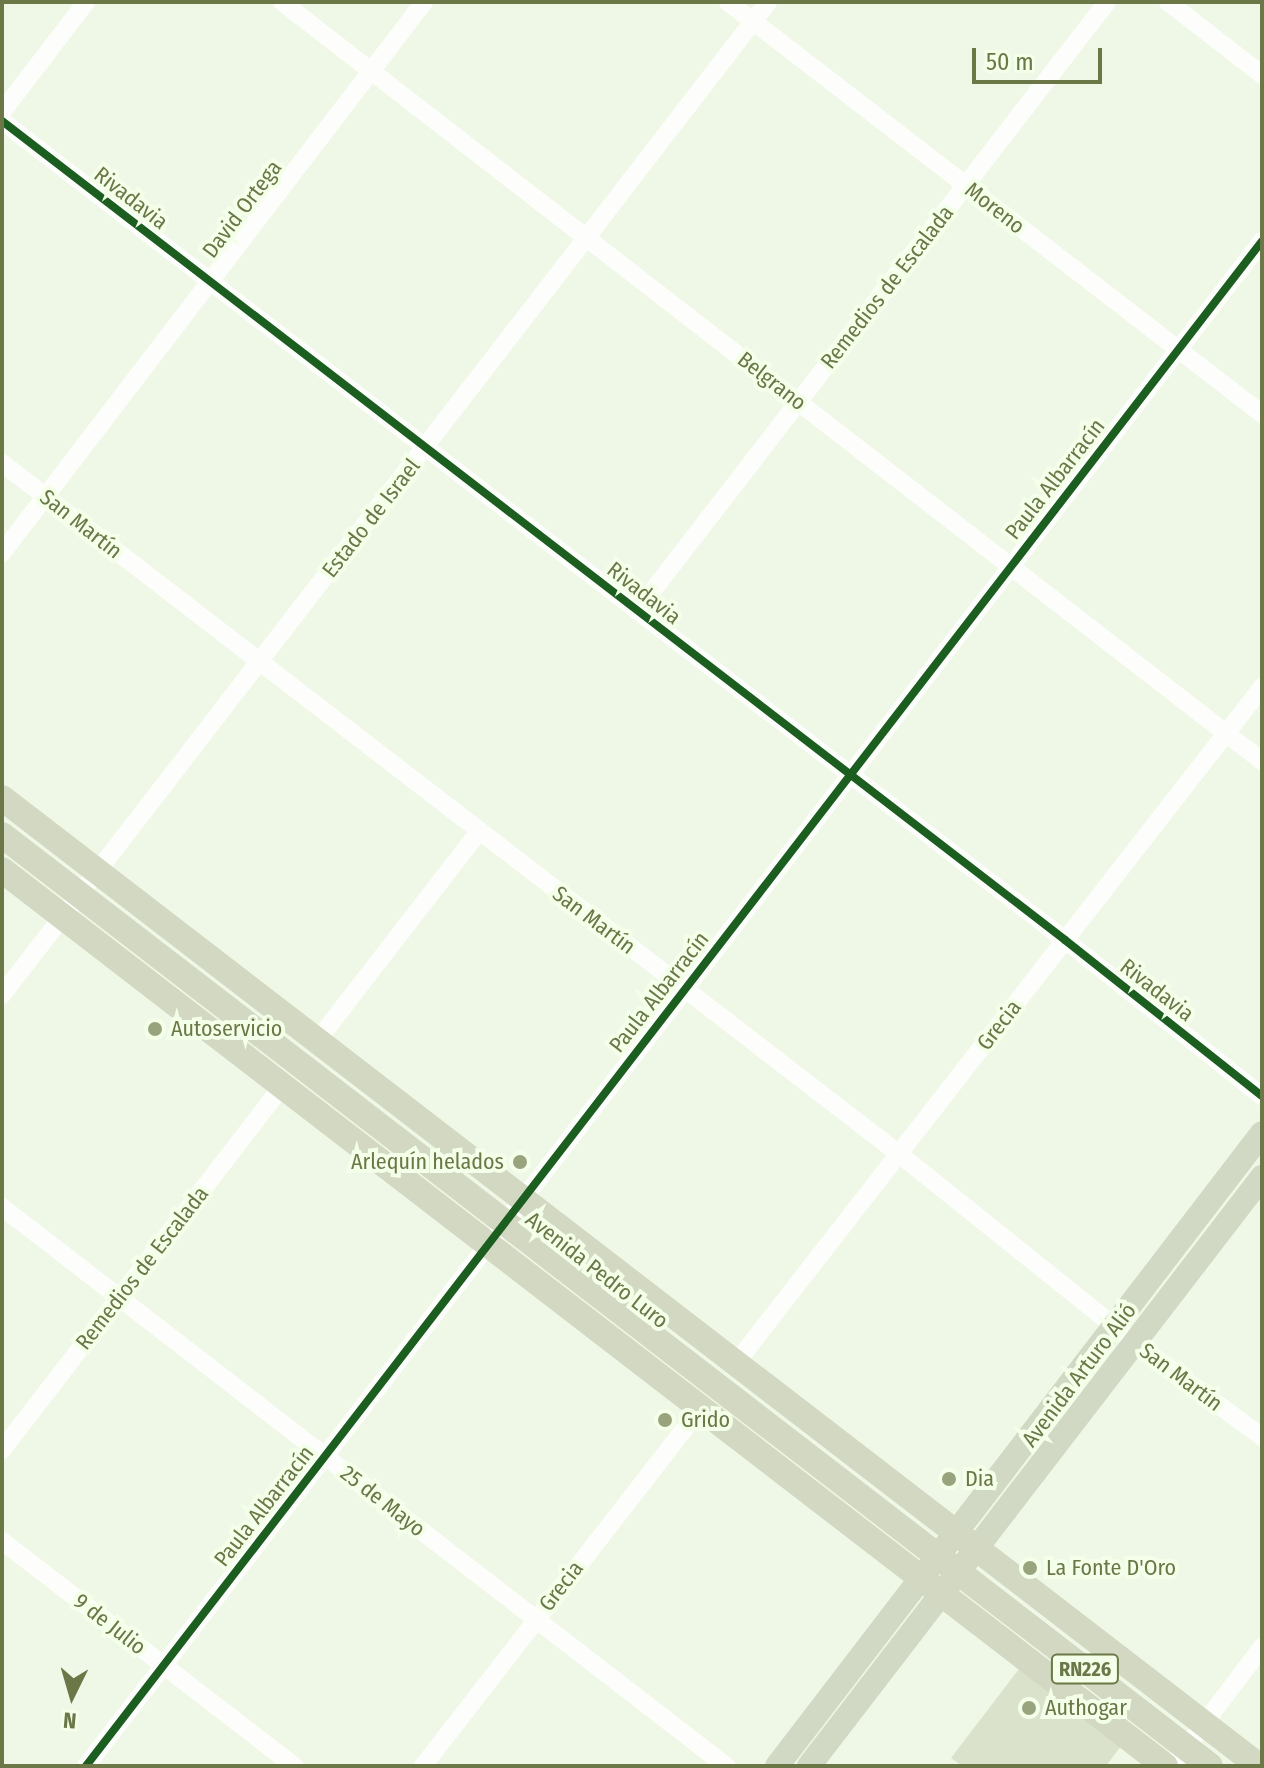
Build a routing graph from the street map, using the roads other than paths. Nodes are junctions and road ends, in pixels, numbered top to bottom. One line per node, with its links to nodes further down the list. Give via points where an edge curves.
1 (86, 2): 11 (street)
2 (282, 2): 9 (street, Belgrano)
3 (424, 2): 9 (street, David Ortega)
4 (728, 2): 8 (street, Moreno)
5 (768, 2): 8 (street, Estado de Israel)
6 (1107, 2): 13 (street, Remedios de Escalada)
7 (1168, 2): 10 (street)
8 (753, 22): 13 (street, Moreno); 14 (street, Estado de Israel)
9 (371, 71): 14 (street, Belgrano); 16 (street, David Ortega)
10 (1262, 75)
11 (2, 112)
12 (2, 121): 16 (street, Rivadavia)
13 (966, 185): 17 (street, Moreno); 18 (street, Remedios de Escalada)
14 (587, 238): 18 (street, Belgrano); 20 (street, Estado de Israel)
15 (1262, 241): 17 (street, Paula Albarracín)
16 (210, 282): 20 (street, Rivadavia); 22 (street, David Ortega)
17 (1178, 349): 19 (street, Moreno); 24 (street, Paula Albarracín)
18 (798, 402): 24 (street, Belgrano); 25 (street, Remedios de Escalada)
19 (1262, 414)
20 (426, 448): 25 (street, Rivadavia); 26 (street, Estado de Israel)
21 (2, 463): 22 (street, San Martín)
22 (45, 496): 23 (street, David Ortega); 26 (street, San Martín)
23 (2, 553)
24 (1011, 566): 28 (street, Belgrano); 30 (street, Paula Albarracín)
25 (637, 611): 30 (street, Rivadavia)
26 (260, 663): 32 (street, San Martín); 35 (street, Estado de Israel)
27 (1262, 687): 28 (street, Grecia)
28 (1226, 733): 29 (street, Belgrano); 38 (street, Grecia)
29 (1262, 761)
30 (850, 775): 38 (street, Rivadavia); 39 (street, Paula Albarracín)
31 (2, 798): 35 (highway, Avenida Pedro Luro)
32 (478, 833): 39 (street, San Martín); 41 (street)
33 (2, 835): 36 (highway, Avenida Pedro Luro / RN226)
34 (2, 870): 37 (highway, Avenida Pedro Luro)
35 (97, 872): 36 (street, Estado de Israel); 41 (highway, Avenida Pedro Luro)
36 (79, 895): 37 (street, Estado de Israel); 49 (highway, Avenida Pedro Luro / RN226)
37 (62, 917): 40 (street, Estado de Israel); 42 (highway, Avenida Pedro Luro)
38 (1065, 940): 43 (street, Rivadavia); 45 (street, Grecia)
39 (685, 989): 45 (street, San Martín); 47 (street, Paula Albarracín)
40 (2, 995)
41 (317, 1041): 47 (highway, Avenida Pedro Luro)
42 (282, 1086): 50 (highway, Avenida Pedro Luro); 51 (street, Remedios de Escalada)
43 (1262, 1096)
44 (1262, 1133): 52 (main road, Avenida Arturo Alió)
45 (898, 1153): 52 (street, San Martín); 54 (street, Grecia)
46 (1262, 1177): 53 (main road, Avenida Arturo Alió)
47 (522, 1199): 49 (street, Paula Albarracín); 54 (highway, Avenida Pedro Luro)
48 (2, 1207): 51 (street, 25 de Mayo)
49 (505, 1222): 50 (street, Paula Albarracín); 61 (highway, Avenida Pedro Luro / RN226)
50 (488, 1244): 55 (highway, Avenida Pedro Luro); 58 (street, Paula Albarracín)
51 (119, 1297): 57 (street, Remedios de Escalada); 58 (street, 25 de Mayo)
52 (1116, 1328): 53 (street, San Martín); 60 (main road, Avenida Arturo Alió)
53 (1135, 1343): 56 (street, San Martín); 60 (main road, Avenida Arturo Alió)
54 (736, 1363): 60 (highway, Avenida Pedro Luro)
55 (701, 1408): 62 (highway, Avenida Pedro Luro); 63 (street, Grecia)
56 (1262, 1437)
57 (2, 1450)
58 (325, 1456): 63 (street, 25 de Mayo); 65 (street, Paula Albarracín)
59 (2, 1541): 65 (street, 9 de Julio)
60 (968, 1541): 61 (main road, Avenida Arturo Alió); 66 (highway, Avenida Pedro Luro)
61 (950, 1565): 62 (main road, Avenida Arturo Alió); 67 (highway, Avenida Pedro Luro / RN226)
62 (932, 1587): 72 (main road, Avenida Arturo Alió); 73 (main road, Avenida Arturo Alió); 74 (highway, Avenida Pedro Luro)
63 (535, 1618): 70 (street, Grecia); 71 (street, 25 de Mayo)
64 (1262, 1647): 66 (street)
65 (164, 1666): 68 (street, Paula Albarracín); 69 (street, 9 de Julio)
66 (1204, 1724): 67 (street); 76 (highway, Avenida Pedro Luro)
67 (1179, 1757): 75 (highway, Avenida Pedro Luro / RN226)
68 (86, 1766)
69 (294, 1766)
70 (423, 1766)
71 (726, 1766)
72 (777, 1766)
73 (809, 1766)
74 (1165, 1766)
75 (1210, 1766)
76 (1259, 1766)

